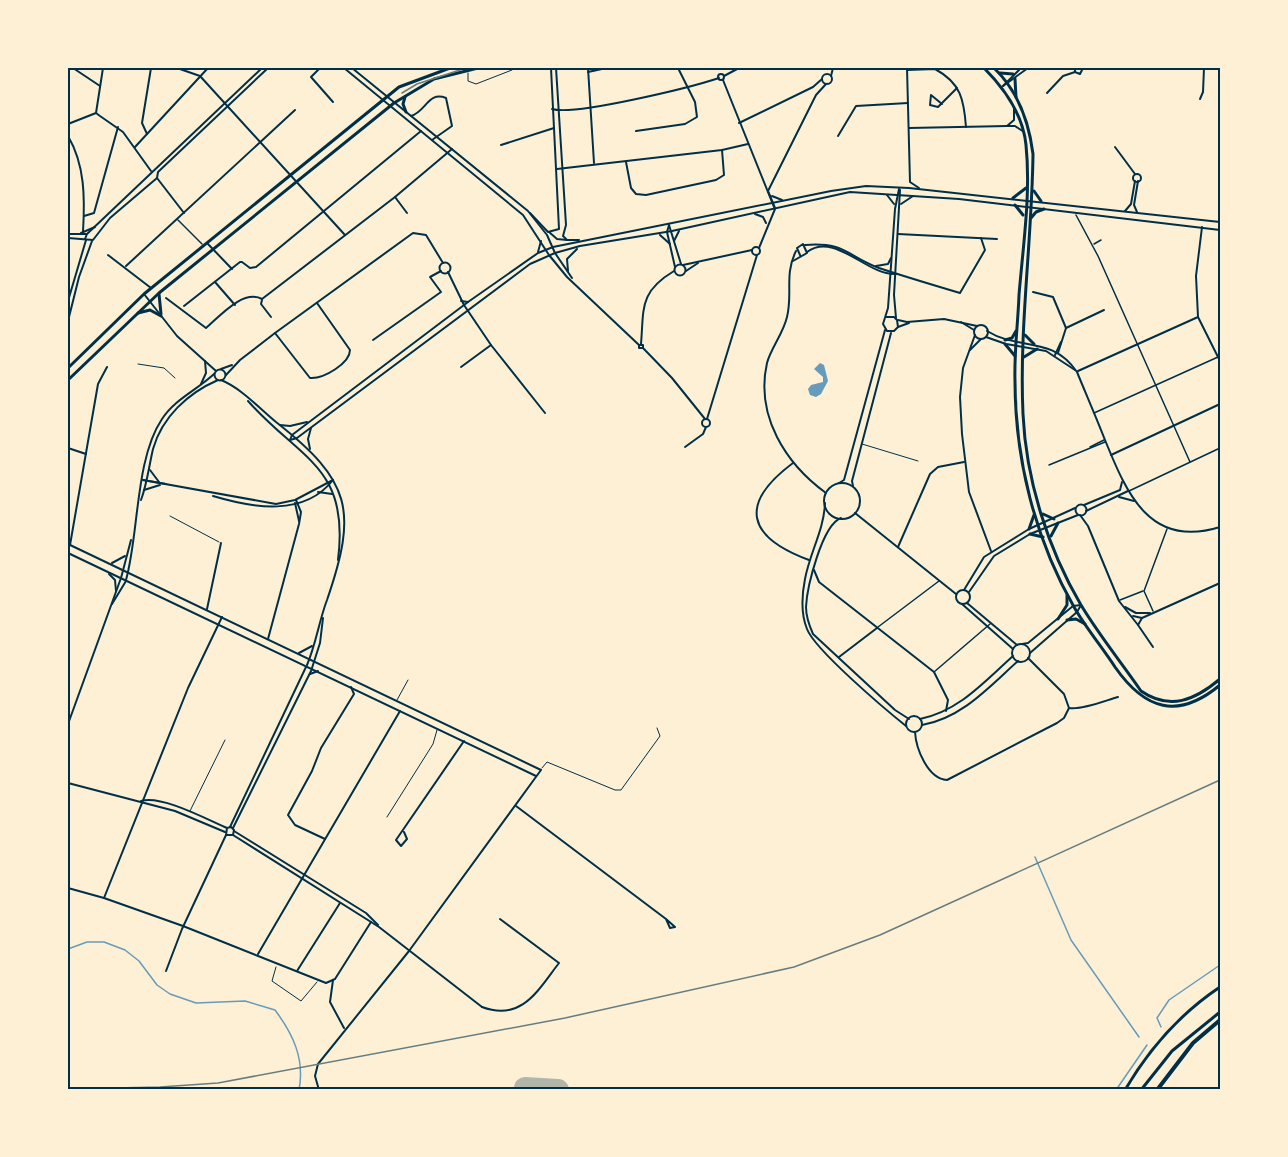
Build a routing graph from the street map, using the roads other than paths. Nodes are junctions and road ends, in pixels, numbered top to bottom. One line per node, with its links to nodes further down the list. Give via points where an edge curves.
1 (73, 68): 46 (street)
2 (103, 68): 46 (street)
3 (151, 68): 81 (street, via 142,123)
4 (177, 68): 38 (street)
5 (208, 68): 38 (street)
6 (262, 68): 33 (street); 56 (street)
7 (268, 68): 33 (street)
8 (320, 68): 57 (street, via 311,77)
9 (344, 68): 55 (street)
10 (352, 68): 52 (street)
11 (450, 68): 52 (main road, via 410,81)
12 (478, 68): 29 (main road)
13 (551, 68): 65 (street)
14 (556, 68): 67 (street)
15 (678, 68): 48 (street)
16 (717, 68): 35 (street)
17 (740, 68): 41 (street)
18 (826, 68): 36 (street)
19 (833, 68): 36 (street); 39 (street)
20 (984, 68): 47 (main road)
21 (994, 68): 34 (main road)
22 (1021, 68): 37 (street)
23 (1028, 68): 43 (street)
24 (1075, 68): 32 (street)
25 (1083, 68): 32 (street, via 1081,74)
26 (1204, 68): 54 (street)
27 (602, 69): 31 (street)
28 (907, 69): 49 (street, via 935,69); 59 (street)
29 (469, 70): 30 (lane, via 468,81 476,84); 51 (main road, via 434,79)
30 (512, 70)
31 (588, 70): 62 (street)
32 (1075, 72): 50 (street, via 1063,76)
33 (262, 73): 61 (street)
34 (999, 73): 37 (main road); 44 (main road)
35 (720, 74): 40 (street); 41 (street)
36 (826, 74): 39 (street); 42 (street)
37 (1013, 74): 44 (street)
38 (200, 76): 56 (street); 81 (street)
39 (831, 76): 45 (street)
40 (718, 78): 41 (street); 48 (street)
41 (723, 78): 71 (street)
42 (822, 79): 45 (street); 71 (street)
43 (1016, 79): 44 (street); 53 (main road)
44 (1007, 82): 47 (street); 53 (main road)
45 (826, 84): 110 (street, via 816,95)
46 (100, 86): 69 (street)
47 (1003, 86): 63 (main road)
48 (689, 88): 62 (street); 79 (street, via 698,109 695,120)
49 (957, 88): 60 (street); 75 (street, via 964,99)
50 (1047, 93)
51 (405, 96): 58 (main road); 68 (main road)
52 (388, 97): 55 (main road); 58 (street)
53 (1016, 99): 106 (main road, via 1031,138)
54 (1200, 99)
55 (383, 101): 64 (street); 102 (main road)
56 (225, 102): 61 (street); 98 (street)
57 (333, 102)
58 (394, 103): 64 (main road); 68 (street)
59 (909, 103): 77 (street); 84 (street, via 856,106)
60 (942, 104): 60 (street, via 931,106 931,95 933,95)
61 (228, 106): 86 (street); 99 (street)
62 (591, 106): 67 (street); 95 (street)
63 (1014, 106): 73 (street, via 1014,120); 80 (main road)
64 (389, 107): 78 (street); 104 (main road)
65 (552, 109): 67 (street); 76 (street)
66 (295, 110): 86 (street)
67 (558, 111): 97 (street)
68 (406, 112): 70 (street)
69 (96, 113): 72 (street); 74 (street)
70 (411, 116): 83 (street); 83 (street, via 419,113 430,98 446,98 452,126)
71 (739, 123): 87 (street)
72 (68, 124)
73 (1008, 126): 75 (street); 80 (street)
74 (118, 127): 89 (street); 138 (street, via 93,213)
75 (966, 127): 77 (street)
76 (554, 128): 88 (street); 96 (street)
77 (909, 128): 109 (street, via 910,182)
78 (421, 131): 85 (street); 132 (street)
79 (636, 131)
80 (1024, 132): 107 (main road)
81 (147, 134): 89 (street)
82 (68, 136): 138 (street, via 81,166)
83 (437, 136): 85 (street); 91 (street)
84 (838, 136)
85 (432, 140): 93 (street)
86 (260, 141): 102 (street); 134 (street)
87 (748, 144): 92 (street); 110 (street)
88 (501, 146)
89 (134, 147): 100 (street)
90 (1115, 147): 101 (street)
91 (452, 148): 93 (street); 130 (street)
92 (722, 150): 94 (street); 94 (street, via 724,175 716,180 646,195 636,194 631,188)
93 (448, 153): 116 (street); 160 (street, via 523,215)
94 (626, 162): 95 (street)
95 (594, 164): 97 (street)
96 (557, 168): 97 (street); 150 (street, via 560,226 556,232)
97 (563, 168): 165 (street, via 563,236)
98 (155, 170): 99 (street); 100 (street)
99 (158, 172): 103 (street)
100 (150, 173): 103 (street); 145 (street)
101 (1135, 174): 105 (street); 105 (street, via 1141,176)
102 (291, 175): 104 (street); 170 (main road)
103 (155, 179): 134 (street); 159 (street)
104 (296, 180): 132 (street); 177 (main road)
105 (1136, 181): 131 (street, via 1131,204); 133 (street)
106 (1033, 185): 119 (main road); 121 (main road)
107 (1027, 186): 117 (main road); 118 (main road)
108 (900, 188): 109 (street); 112 (street); 113 (street); 120 (street, via 866,186)
109 (922, 190): 117 (street)
110 (768, 191): 115 (street); 122 (street)
111 (885, 193): 112 (street); 127 (street, via 850,192); 128 (street, via 893,200)
112 (897, 194): 113 (street); 128 (street)
113 (902, 194): 114 (street); 123 (street)
114 (914, 195): 123 (street); 124 (street)
115 (772, 196): 120 (street); 122 (street)
116 (394, 197): 135 (street); 157 (street)
117 (1013, 198): 118 (street)
118 (1026, 200): 119 (street); 125 (main road)
119 (1031, 200): 121 (street); 126 (main road)
120 (785, 201): 122 (street)
121 (1041, 201): 131 (street)
122 (773, 203): 127 (street); 143 (street)
123 (901, 204): 156 (street)
124 (1015, 205): 125 (street); 139 (main road)
125 (1025, 206): 126 (street); 139 (main road)
126 (1031, 207): 129 (street); 141 (main road)
127 (775, 209): 137 (street); 144 (street)
128 (895, 209): 189 (street)
129 (1044, 209): 136 (street); 141 (main road)
130 (528, 211): 150 (street); 175 (street)
131 (1125, 211): 133 (street)
132 (324, 212): 157 (street); 196 (street, via 252,269 242,262)
133 (1137, 212): 142 (street)
134 (184, 213): 140 (street)
135 (407, 213)
136 (1075, 213): 146 (street); 172 (street)
137 (752, 214): 144 (street, via 763,217); 147 (street)
138 (84, 216): 149 (street)
139 (1024, 216): 236 (main road)
140 (178, 219): 170 (street); 193 (street)
141 (1030, 219): 237 (main road)
142 (1221, 222)
143 (669, 225): 151 (street); 152 (street); 166 (street)
144 (767, 226): 178 (street)
145 (95, 227): 149 (street); 153 (street)
146 (1202, 227): 148 (street); 227 (street, via 1196,276)
147 (681, 229): 151 (street); 169 (street)
148 (1221, 230)
149 (83, 231): 154 (street)
150 (548, 231): 165 (street, via 557,239)
151 (672, 231): 152 (street); 169 (street)
152 (667, 232): 155 (street); 171 (street)
153 (88, 233): 154 (street); 159 (street); 164 (street)
154 (79, 234): 158 (street)
155 (657, 234): 171 (street); 173 (street)
156 (898, 234): 162 (street); 203 (street)
157 (345, 235): 212 (street)
158 (68, 236): 161 (street)
159 (94, 236): 168 (street)
160 (538, 236): 179 (street); 184 (street)
161 (75, 238): 164 (street); 176 (street)
162 (981, 238): 163 (street); 203 (street, via 985,250 960,293)
163 (997, 238)
164 (86, 239): 168 (street); 176 (street)
165 (567, 240): 166 (street)
166 (585, 240): 175 (street)
167 (1101, 240): 172 (street)
168 (92, 241): 230 (street)
169 (674, 241): 192 (street)
170 (205, 244): 177 (street); 207 (main road)
171 (670, 244): 197 (street)
172 (1092, 244): 249 (street)
173 (580, 246): 182 (street); 201 (street, via 567,258)
174 (805, 246): 181 (street, via 799,245); 183 (street); 195 (street, via 835,246)
175 (553, 247): 179 (street); 182 (street)
176 (83, 248): 213 (street)
177 (212, 248): 196 (street); 209 (main road)
178 (759, 248): 180 (street); 187 (street)
179 (546, 249): 184 (street); 186 (street)
180 (752, 250): 187 (street); 190 (street)
181 (796, 250): 188 (street); 194 (street)
182 (555, 252): 186 (street); 201 (street)
183 (807, 252): 188 (street); 202 (street, via 819,246 832,248)
184 (538, 253): 216 (street)
185 (108, 255): 206 (street)
186 (549, 255): 204 (street); 221 (street, via 530,264)
187 (757, 255): 283 (street)
188 (800, 255): 194 (street)
189 (892, 255): 195 (street, via 888,264); 202 (street)
190 (701, 262): 192 (street); 199 (street)
191 (443, 263): 198 (street); 200 (street, via 450,266); 217 (street, via 426,235 413,233)
192 (682, 265): 197 (street); 199 (street)
193 (126, 266)
194 (790, 266): 304 (street, via 788,313 768,359 766,395 775,433)
195 (876, 266): 202 (street)
196 (232, 268): 205 (street)
197 (675, 269): 199 (street, via 680,275); 251 (street, via 645,299)
198 (441, 271): 200 (street); 244 (street, via 430,277 441,292)
199 (686, 271)
200 (448, 272): 215 (street)
201 (568, 272): 204 (street)
202 (891, 272): 203 (street); 226 (street)
203 (896, 274): 228 (street)
204 (573, 281): 251 (street)
205 (215, 282): 218 (street); 220 (street)
206 (146, 286): 207 (street); 210 (street)
207 (151, 288): 210 (main road)
208 (1033, 292): 234 (street, via 1053,297)
209 (159, 293): 214 (main road); 224 (main road)
210 (144, 294): 214 (street); 266 (main road)
211 (166, 298): 218 (street, via 206,328)
212 (262, 299): 218 (street, via 250,296); 225 (street, via 261,304)
213 (68, 301)
214 (150, 301): 223 (main road); 224 (street)
215 (461, 301): 216 (street); 219 (street)
216 (468, 302): 219 (street)
217 (317, 303): 240 (street); 257 (street)
218 (235, 305)
219 (464, 305): 221 (street); 284 (street)
220 (184, 306)
221 (467, 310): 250 (street); 287 (street)
222 (1104, 310): 234 (street)
223 (136, 313): 224 (main road, via 150,310); 273 (main road)
224 (162, 316): 263 (street)
225 (271, 316)
226 (886, 317): 228 (street); 235 (street)
227 (1198, 317): 249 (street); 256 (street)
228 (897, 319): 231 (street); 233 (street)
229 (956, 320): 231 (street); 232 (street); 241 (street)
230 (68, 321)
231 (914, 321): 233 (street)
232 (977, 326): 238 (street); 241 (street)
233 (898, 327): 239 (street)
234 (1066, 328): 255 (street)
235 (885, 330): 239 (street); 311 (street, via 844,480)
236 (1017, 330): 245 (main road); 246 (main road)
237 (1024, 330): 247 (main road); 248 (main road)
238 (987, 331): 242 (street); 245 (street)
239 (892, 332): 293 (street)
240 (275, 333): 257 (street, via 310,378 320,378); 261 (street)
241 (974, 333): 243 (street); 254 (street)
242 (986, 337): 243 (street); 245 (street)
243 (981, 339): 254 (street)
244 (373, 340)
245 (1005, 342): 246 (street); 259 (main road)
246 (1016, 344): 247 (street); 259 (main road)
247 (1023, 344): 248 (street); 252 (street); 264 (main road)
248 (1034, 344): 255 (street)
249 (1137, 344): 270 (street); 277 (street)
250 (491, 345): 268 (street); 282 (street)
251 (640, 345): 283 (street)
252 (1037, 349): 258 (street); 264 (main road)
253 (1221, 351): 256 (street)
254 (969, 352): 302 (street, via 960,397)
255 (1057, 352): 258 (street); 270 (street)
256 (1216, 352): 262 (street)
257 (350, 354): 260 (street)
258 (1055, 355): 270 (street)
259 (1016, 356): 331 (main road, via 1014,380 1021,457)
260 (357, 357)
261 (240, 360): 269 (street); 272 (street)
262 (1220, 360): 277 (street)
263 (205, 361): 271 (street); 276 (street)
264 (1022, 362): 328 (main road, via 1023,416)
265 (138, 364): 274 (lane, via 164,368)
266 (68, 366)
267 (107, 367): 299 (street, via 98,384)
268 (461, 367)
269 (221, 369): 271 (street); 272 (street)
270 (1077, 372): 281 (street)
271 (215, 373): 275 (street); 276 (street)
272 (226, 376): 275 (street); 278 (street)
273 (68, 378)
274 (175, 378)
275 (220, 380): 278 (street); 306 (street, via 189,398 165,422)
276 (201, 385): 308 (street, via 162,419 153,438)
277 (1156, 385): 281 (street); 286 (street)
278 (232, 386): 279 (street)
279 (244, 397): 285 (street); 291 (street)
280 (1221, 404): 286 (street)
281 (1094, 413): 292 (street)
282 (545, 414)
283 (706, 419): 288 (street, via 702,423); 288 (street, via 710,424)
284 (310, 422): 285 (street); 289 (street)
285 (279, 424): 289 (street)
286 (1175, 425): 300 (street); 303 (street)
287 (312, 426): 290 (street); 297 (street, via 308,438)
288 (706, 427): 294 (street)
289 (292, 435): 290 (street); 291 (street)
290 (297, 438): 291 (street); 297 (street)
291 (290, 440): 310 (street, via 315,462)
292 (1106, 441): 300 (street); 305 (street)
293 (862, 444): 301 (lane); 313 (street)
294 (685, 447)
295 (68, 448): 298 (street); 299 (street)
296 (1221, 448): 303 (street)
297 (311, 451): 309 (street)
298 (68, 453)
299 (86, 453): 349 (street)
300 (1111, 455): 307 (street)
301 (918, 461)
302 (965, 461): 351 (street, via 938,467 930,474); 352 (street, via 969,492)
303 (1190, 462): 315 (street)
304 (793, 463): 317 (street); 355 (street, via 760,496 758,523 768,539 789,553)
305 (1049, 465)
306 (149, 468): 308 (street); 312 (street)
307 (1121, 479): 315 (street); 326 (street, via 1120,490)
308 (145, 480): 312 (street); 314 (street); 325 (street)
309 (333, 480): 310 (street); 358 (street, via 346,527)
310 (329, 483): 316 (street); 319 (street); 321 (street)
311 (839, 483): 313 (street); 317 (street)
312 (160, 484): 314 (street); 318 (street)
313 (853, 486): 330 (street, via 860,502)
314 (144, 490): 325 (street)
315 (1128, 491): 320 (street); 322 (street)
316 (318, 492): 319 (street); 324 (street)
317 (826, 492): 323 (street)
318 (208, 494): 321 (street, via 266,504); 324 (street, via 266,507)
319 (335, 497): 358 (street, via 341,532)
320 (1116, 497): 322 (street); 329 (street)
321 (295, 500): 324 (street)
322 (1135, 501): 341 (street, via 1150,519)
323 (825, 503): 334 (street, via 829,512); 355 (street, via 823,526)
324 (297, 504): 398 (street, via 299,524)
325 (139, 505): 347 (street)
326 (1084, 505): 327 (street); 329 (street)
327 (1075, 508): 332 (street); 335 (street)
328 (1040, 509): 335 (main road, via 1045,517); 336 (main road)
329 (1085, 512): 332 (street); 339 (street)
330 (855, 513): 334 (street); 351 (street)
331 (1034, 513): 338 (main road); 342 (main road)
332 (1079, 515): 337 (street); 339 (street)
333 (170, 516): 350 (lane)
334 (841, 518): 360 (street, via 831,525)
335 (1054, 519): 336 (street)
336 (1044, 523): 338 (street); 340 (main road)
337 (1058, 523): 340 (street); 348 (main road)
338 (1039, 525): 342 (street); 344 (main road)
339 (1088, 526): 376 (street)
340 (1046, 528): 344 (street); 348 (main road)
341 (1167, 528): 343 (street, via 1184,532); 372 (street)
342 (1029, 529): 352 (street)
343 (1220, 529)
344 (1041, 531): 345 (street); 346 (main road)
345 (1030, 534): 346 (main road); 373 (street, via 988,561)
346 (1043, 537): 374 (main road)
347 (132, 538): 354 (street); 361 (street)
348 (1050, 538): 380 (main road)
349 (69, 543): 356 (street)
350 (221, 543): 382 (street)
351 (898, 548): 364 (street)
352 (991, 551): 370 (street)
353 (68, 553): 359 (street)
354 (126, 554): 356 (street, via 120,561); 357 (street)
355 (810, 560): 434 (street, via 803,586 808,631 835,662)
356 (108, 563): 357 (street)
357 (123, 569): 361 (street); 362 (street)
358 (337, 569): 387 (street)
359 (105, 570): 362 (street); 371 (street, via 115,580)
360 (814, 570): 365 (street); 368 (street)
361 (129, 572): 363 (street); 382 (street)
362 (121, 578): 363 (street); 371 (street)
363 (126, 580): 367 (street); 369 (street)
364 (940, 581): 375 (street); 397 (street)
365 (819, 582): 368 (street); 397 (street)
366 (1221, 583): 385 (street)
367 (133, 584): 369 (street); 393 (street)
368 (810, 584): 407 (street, via 808,623 813,634)
369 (124, 585): 378 (street)
370 (964, 590): 373 (street); 375 (street)
371 (116, 591): 378 (street)
372 (1144, 591): 376 (street); 385 (street)
373 (969, 592): 377 (street)
374 (1067, 593): 381 (main road); 391 (main road, via 1067,604)
375 (957, 594): 379 (street)
376 (1119, 602): 384 (street); 386 (street)
377 (967, 603): 379 (street); 394 (street)
378 (112, 604): 432 (street)
379 (962, 604): 394 (street)
380 (1081, 605): 381 (street); 383 (street); 421 (main road, via 1141,691 1152,699 1174,703)
381 (1073, 606): 383 (main road); 391 (street)
382 (207, 609): 388 (street)
383 (1077, 612): 392 (street); 396 (main road)
384 (1136, 613): 385 (street); 389 (street)
385 (1153, 613): 390 (street)
386 (1130, 615): 389 (street); 395 (street)
387 (322, 616): 399 (street); 410 (street, via 324,624)
388 (222, 617): 393 (street); 398 (street)
389 (1136, 618): 390 (street); 395 (street)
390 (1142, 618): 395 (street)
391 (1058, 620): 400 (street)
392 (1067, 620): 396 (main road, via 1076,619); 405 (street)
393 (218, 624): 412 (street); 443 (street)
394 (989, 625): 401 (street); 403 (street); 415 (street)
395 (1138, 625): 402 (street)
396 (1087, 626): 421 (main road, via 1126,682 1143,698 1172,706 1189,704)
397 (878, 628): 407 (street); 415 (street)
398 (268, 639): 404 (street)
399 (315, 641): 404 (street, via 312,647); 408 (street)
400 (1022, 644): 401 (street); 405 (street)
401 (1017, 645): 403 (street)
402 (1153, 646)
403 (1013, 649): 406 (street)
404 (298, 653): 408 (street)
405 (1030, 653): 409 (street)
406 (1013, 656): 411 (street); 425 (street)
407 (839, 657): 430 (street, via 895,710)
408 (310, 658): 410 (street); 412 (street)
409 (1028, 658): 411 (street); 427 (street, via 1064,694)
410 (315, 660): 413 (street); 423 (street)
411 (1018, 661): 433 (street, via 971,703 946,718)
412 (307, 665): 413 (street); 447 (street)
413 (312, 668): 414 (street); 416 (street)
414 (322, 672): 416 (street); 420 (street)
415 (934, 672): 424 (street)
416 (310, 674): 447 (street)
417 (1221, 679): 421 (main road)
418 (408, 680): 423 (lane)
419 (1221, 685): 421 (main road)
420 (351, 687): 426 (street); 449 (street, via 354,694 321,748 288,815 295,825)
421 (1206, 694)
422 (1118, 697): 427 (street)
423 (397, 700): 426 (lane); 440 (street)
424 (948, 700): 425 (street); 429 (street)
425 (959, 704): 429 (street)
426 (392, 706): 428 (street)
427 (1069, 708): 437 (street, via 1057,723 947,780 931,772)
428 (400, 711): 435 (street); 449 (street)
429 (946, 711): 431 (street)
430 (909, 718): 431 (street); 434 (street)
431 (920, 719): 433 (street)
432 (68, 724)
433 (922, 725): 437 (street)
434 (906, 726): 437 (street)
435 (437, 728): 439 (street); 446 (lane, via 434,744)
436 (657, 728): 440 (lane, via 660,736 621,790 547,762)
437 (915, 732)
438 (225, 740): 445 (lane)
439 (464, 741): 441 (street); 448 (street)
440 (541, 770): 441 (street)
441 (536, 776): 444 (street)
442 (68, 783): 443 (street)
443 (141, 801): 445 (street, via 149,799); 447 (street); 453 (street)
444 (515, 805): 456 (street); 460 (street)
445 (190, 812): 447 (street)
446 (387, 817)
447 (230, 831): 450 (street); 451 (street); 458 (street)
448 (404, 832)
449 (325, 839): 450 (street)
450 (304, 875): 451 (street); 459 (street, via 370,916)
451 (302, 879): 454 (street); 461 (street)
452 (68, 888): 453 (street)
453 (104, 898): 458 (street)
454 (340, 903): 457 (street); 464 (street)
455 (500, 919): 460 (street, via 559,963 534,996 505,1012 482,1007)
456 (666, 919)
457 (371, 922): 459 (street); 466 (street)
458 (183, 926): 461 (street); 463 (street)
459 (379, 927): 460 (street)
460 (409, 951): 471 (street, via 318,1064 315,1076)
461 (258, 954): 462 (street)
462 (278, 962): 464 (street); 465 (lane, via 271,980 301,1001)
463 (166, 971)
464 (297, 971): 465 (street)
465 (318, 980): 466 (street)
466 (333, 980): 470 (street, via 330,1002)
467 (1221, 987): 472 (main road, via 1170,1029)
468 (1221, 1012): 473 (main road, via 1172,1051)
469 (1221, 1020): 474 (highway, via 1193,1043)
470 (344, 1028)
471 (319, 1089)
472 (1125, 1089)
473 (1141, 1089)
474 (1157, 1089)

